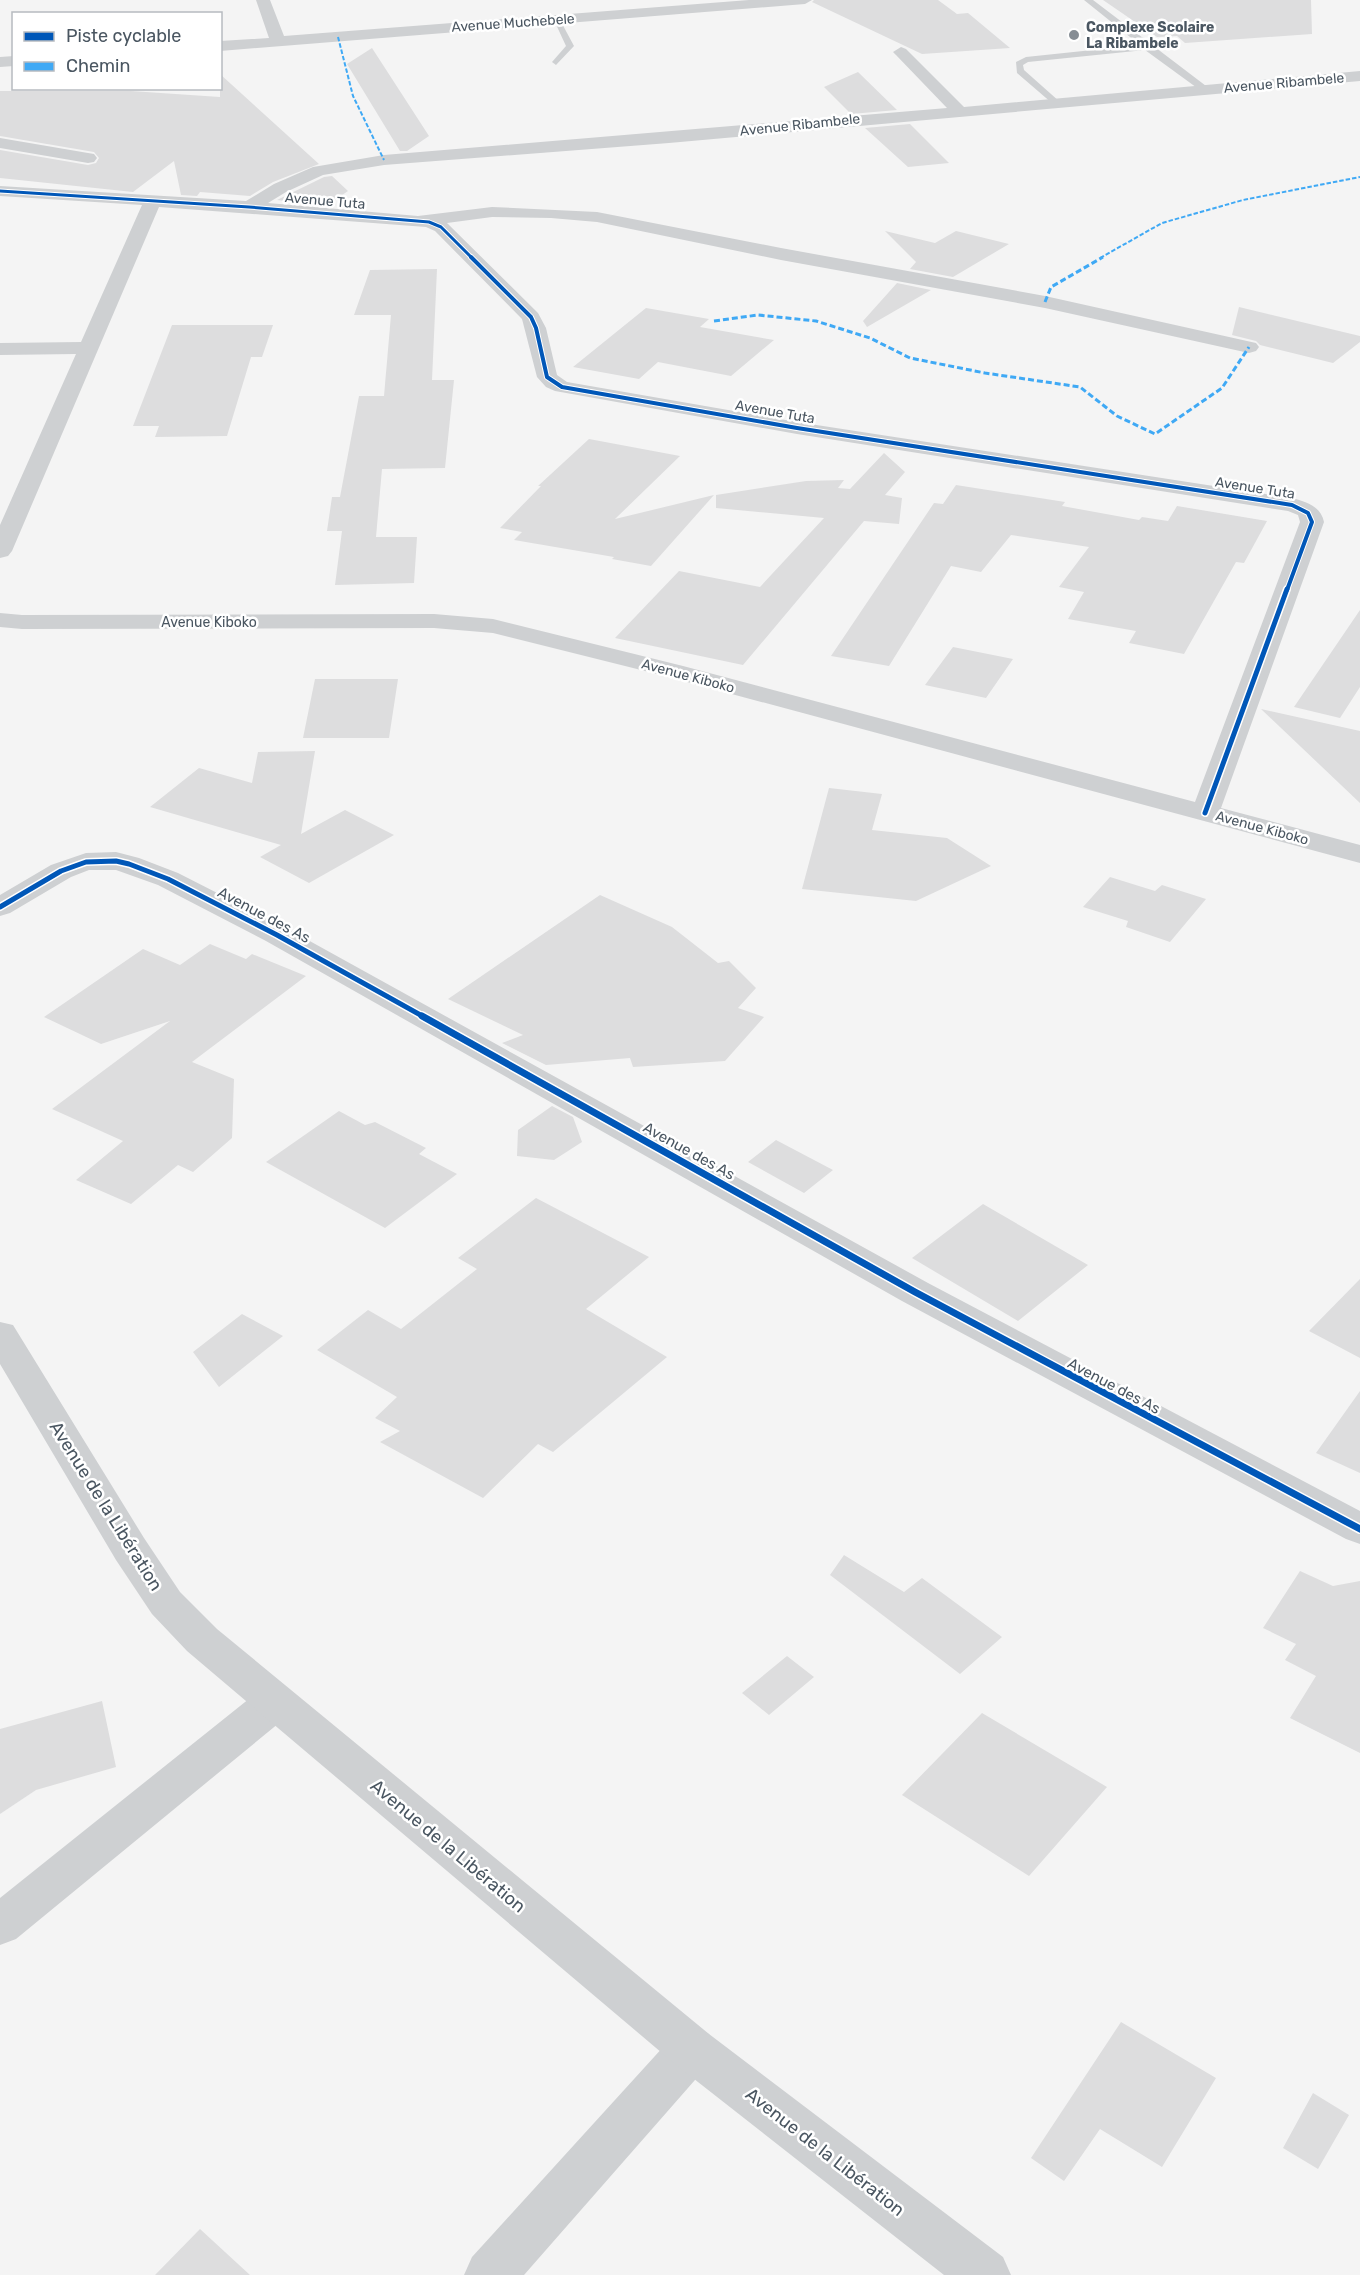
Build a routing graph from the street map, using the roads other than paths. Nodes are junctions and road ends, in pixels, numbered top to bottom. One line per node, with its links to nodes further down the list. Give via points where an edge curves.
1 (263, 0): 5 (street)
2 (805, 0): 4 (street, Avenue Muchebele)
3 (1088, 0): 7 (lane)
4 (556, 20): 5 (street, Avenue Muchebele); 9 (lane, via 570,46)
5 (278, 42): 6 (street, Avenue Muchebele)
6 (222, 46)
7 (1147, 47): 11 (lane); 12 (lane, via 1037,58 1019,64 1020,71)
8 (901, 52): 13 (street)
9 (556, 62)
10 (1360, 76): 11 (street, Avenue Ribambele)
11 (1207, 91): 12 (street, Avenue Ribambele)
12 (1056, 102): 13 (street, Avenue Ribambele)
13 (958, 110): 18 (street, Avenue Ribambele, via 354,164 307,175)
14 (0, 143): 15 (street)
15 (88, 158)
16 (0, 191): 17 (street, Avenue Tuta)
17 (153, 200): 18 (street, Avenue Tuta); 21 (street)
18 (249, 207): 19 (street, Avenue Tuta)
19 (418, 221): 20 (street, via 492,212 597,217 1045,302); 25 (street, Avenue Tuta, via 441,227 531,317 548,377 562,387 1306,510 1312,522)
20 (1249, 346)
21 (88, 348): 22 (street); 23 (street)
22 (0, 349)
23 (0, 551)
24 (0, 620): 25 (street, Avenue Kiboko, via 483,624)
25 (1205, 813): 26 (street, Avenue Kiboko)
26 (1360, 854)
27 (0, 907): 29 (street, Avenue des As, via 61,871 86,862 129,864 168,879 278,934 915,1292)
28 (0, 1334): 30 (street, Avenue de la Libération, via 166,1603 202,1640)
29 (1360, 1529)
30 (275, 1702): 31 (street); 32 (street, Avenue de la Libération)
31 (0, 1925)
32 (692, 2049): 33 (street); 34 (street, Avenue de la Libération)
33 (489, 2275)
34 (985, 2275)

